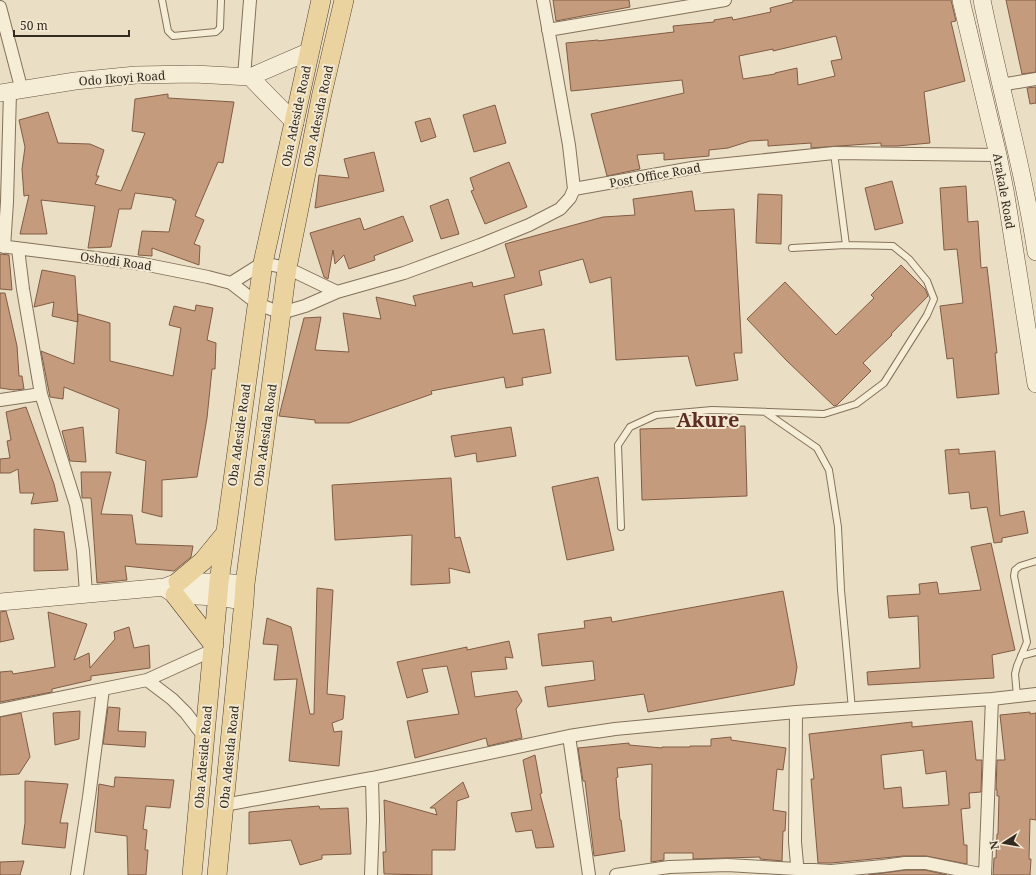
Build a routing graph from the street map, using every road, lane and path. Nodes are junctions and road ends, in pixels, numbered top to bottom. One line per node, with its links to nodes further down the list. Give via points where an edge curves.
1 (162, 0): 2 (lane, via 168,31 172,36 216,32 220,28)
2 (221, 0)
3 (250, 0): 13 (street)
4 (322, 0): 12 (main road, Oba Adeside Road)
5 (344, 0): 28 (main road, Oba Adesida Road, via 321,98)
6 (543, 0): 11 (street)
7 (725, 0): 11 (street)
8 (961, 0): 19 (main road, Arakale Road)
9 (982, 0): 15 (main road, Arakale Road)
10 (0, 7): 16 (street)
11 (548, 30): 20 (street)
12 (310, 51): 13 (main road); 17 (main road, Oba Adeside Road)
13 (247, 77): 16 (main road, Odo Ikoyi Road, via 194,74 136,75 75,81); 17 (main road)
14 (1036, 78): 15 (street)
15 (1000, 85): 21 (main road, Arakale Road)
16 (11, 92): 23 (street, via 7,202)
17 (295, 122): 27 (main road, Oba Adeside Road)
18 (834, 153): 19 (street, Post Office Road); 20 (street, Post Office Road, via 698,167); 22 (lane)
19 (998, 155): 33 (main road, Arakale Road)
20 (574, 189): 30 (street, via 560,209 529,225 404,273)
21 (1032, 205): 26 (main road, Arakale Road)
22 (846, 245): 24 (lane); 36 (lane, via 894,246 927,281 934,299 927,315 884,383 856,404 824,414)
23 (2, 246): 25 (street, Oshodi Road)
24 (792, 248)
25 (18, 249): 29 (street, Oshodi Road, via 143,264); 34 (street)
26 (1036, 252)
27 (263, 264): 28 (street); 29 (street); 31 (main road, Oba Adeside Road)
28 (287, 268): 30 (street); 32 (main road, Oba Adesida Road)
29 (231, 283): 31 (street)
30 (337, 292): 32 (street)
31 (258, 304): 32 (street); 38 (main road, Oba Adeside Road)
32 (281, 313): 42 (main road, Oba Adesida Road)
33 (1036, 384)
34 (41, 394): 35 (street); 43 (street, via 76,505)
35 (0, 400)
36 (765, 412): 37 (lane, via 712,410 656,415 630,427 618,445); 53 (lane, via 817,448 829,470 838,527)
37 (621, 527)
38 (225, 534): 40 (main road, via 203,561); 41 (main road, Oba Adeside Road)
39 (1036, 560): 47 (lane, via 1020,566 1015,570 1014,576 1027,642)
40 (173, 588): 41 (main road); 43 (main road); 45 (main road)
41 (218, 590): 42 (main road); 45 (main road, Oba Adeside Road)
42 (245, 592): 59 (main road, Oba Adesida Road)
43 (86, 593): 44 (main road)
44 (0, 602)
45 (213, 648): 48 (street); 57 (main road, Oba Adeside Road)
46 (1036, 652): 47 (lane)
47 (1021, 656): 51 (lane, via 1015,674)
48 (147, 680): 49 (street); 57 (street, via 172,699)
49 (103, 689): 54 (street); 61 (street)
50 (1036, 694): 51 (street)
51 (1017, 696): 52 (street)
52 (992, 699): 53 (street); 67 (street)
53 (852, 709): 55 (street)
54 (0, 710)
55 (796, 712): 56 (street, via 615,729); 60 (street)
56 (569, 736): 58 (street); 65 (street)
57 (204, 738): 62 (main road, Oba Adeside Road)
58 (372, 778): 59 (street); 64 (street)
59 (224, 805): 63 (main road, Oba Adesida Road)
60 (797, 872): 66 (street, via 727,865 669,867); 67 (street, via 926,862)
61 (77, 875)
62 (192, 875)
63 (217, 875)
64 (371, 875)
65 (589, 875)
66 (616, 875)
67 (986, 875)

